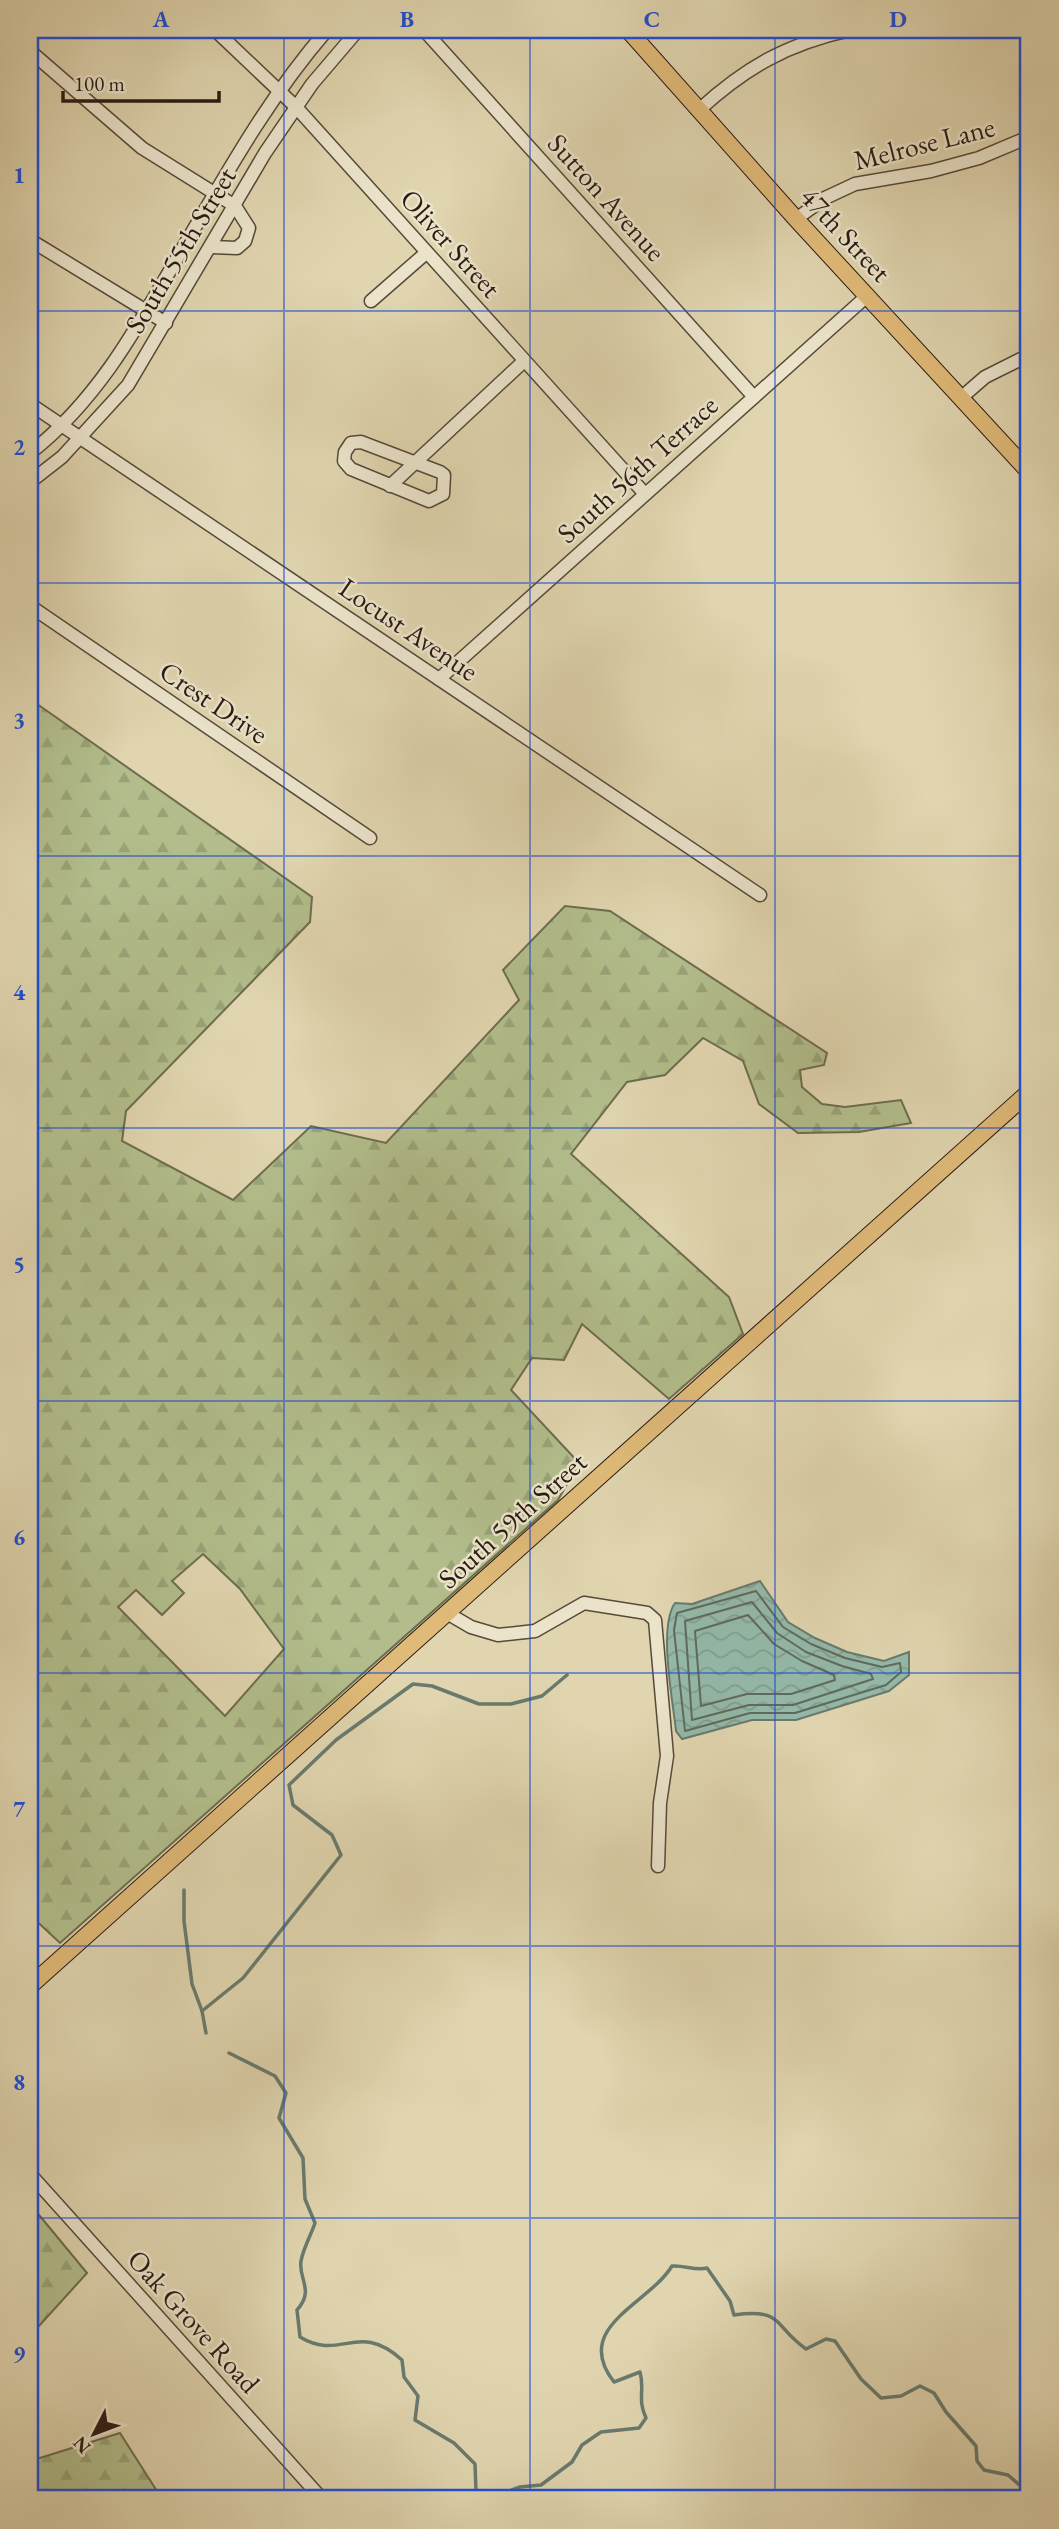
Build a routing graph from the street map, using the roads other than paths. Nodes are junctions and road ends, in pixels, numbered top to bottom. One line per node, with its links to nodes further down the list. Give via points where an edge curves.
1 (215, 30): 8 (street, Oliver Street)
2 (327, 30): 8 (street, South 55th Street)
3 (358, 30): 9 (street, South 55th Street)
4 (424, 30): 24 (street, Sutton Avenue)
5 (628, 30): 10 (main road, 47th Street)
6 (850, 30): 10 (street, via 803,42 768,59 733,78)
7 (30, 51): 12 (street, via 142,149)
8 (279, 90): 9 (street, Oliver Street); 12 (street, South 55th Street)
9 (296, 107): 13 (street, South 55th Street); 17 (street, Oliver Street)
10 (699, 110): 14 (main road, 47th Street)
11 (1029, 137): 14 (street, Melrose Lane, via 979,158 855,184)
12 (214, 194): 13 (street); 20 (street, South 55th Street)
13 (235, 206): 16 (street, South 55th Street); 16 (street, via 248,228 245,242 237,248)
14 (796, 219): 18 (main road, 47th Street)
15 (30, 240): 20 (street)
16 (211, 247): 21 (street, South 55th Street)
17 (426, 253): 19 (street); 23 (street, Oliver Street)
18 (867, 296): 24 (street, South 56th Terrace); 25 (main road, 47th Street)
19 (371, 301)
20 (146, 312): 21 (street); 27 (street, South 55th Street, via 103,379)
21 (166, 323): 28 (street, South 55th Street, via 128,385)
22 (1029, 355): 25 (street, via 985,377)
23 (524, 361): 30 (street); 34 (street, Oliver Street)
24 (754, 397): 34 (street, South 56th Terrace)
25 (962, 397): 31 (main road, 47th Street)
26 (30, 404): 27 (street, Locust Avenue)
27 (61, 424): 28 (street, Locust Avenue); 29 (street, South 55th Street)
28 (79, 437): 32 (street, South 55th Street); 36 (street, Locust Avenue)
29 (30, 453)
30 (414, 463): 33 (street); 33 (street, via 444,475 443,494 429,501); 33 (street, via 361,442 351,443 344,461 351,469)
31 (1029, 472)
32 (30, 482)
33 (390, 486)
34 (645, 494): 36 (street, South 56th Terrace)
35 (30, 606): 37 (street, Crest Drive)
36 (439, 679): 38 (street, Locust Avenue)
37 (370, 838)
38 (760, 895)
39 (1029, 1092): 40 (main road, South 59th Street)
40 (447, 1613): 41 (street, via 498,1635 535,1631 584,1603 647,1613 655,1620 667,1756); 42 (main road, South 59th Street)
41 (658, 1866)
42 (30, 1986)
43 (30, 2174): 44 (street, Oak Grove Road)
44 (322, 2499)

